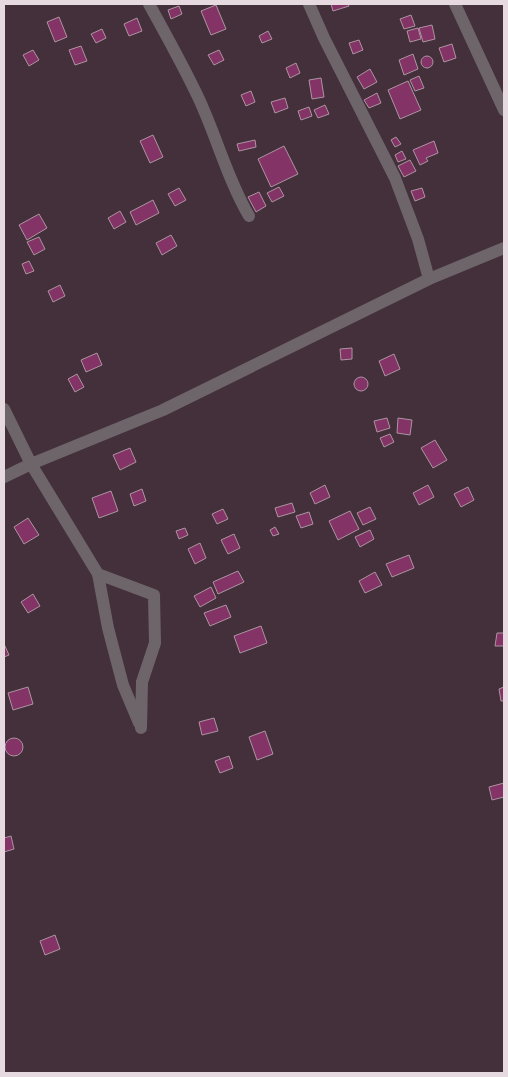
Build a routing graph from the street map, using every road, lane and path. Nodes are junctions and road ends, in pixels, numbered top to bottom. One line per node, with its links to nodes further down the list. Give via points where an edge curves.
1 (149, 4): 5 (street, via 200,100)
2 (309, 4): 7 (street, via 395,178)
3 (455, 4): 4 (street)
4 (504, 110)
5 (249, 216)
6 (504, 248): 7 (street)
7 (429, 279): 9 (street, via 163,410)
8 (4, 410): 9 (street)
9 (31, 464): 10 (street); 11 (street)
10 (4, 477)
11 (98, 574): 11 (street, via 123,685 141,728 142,682 154,642 154,595)

